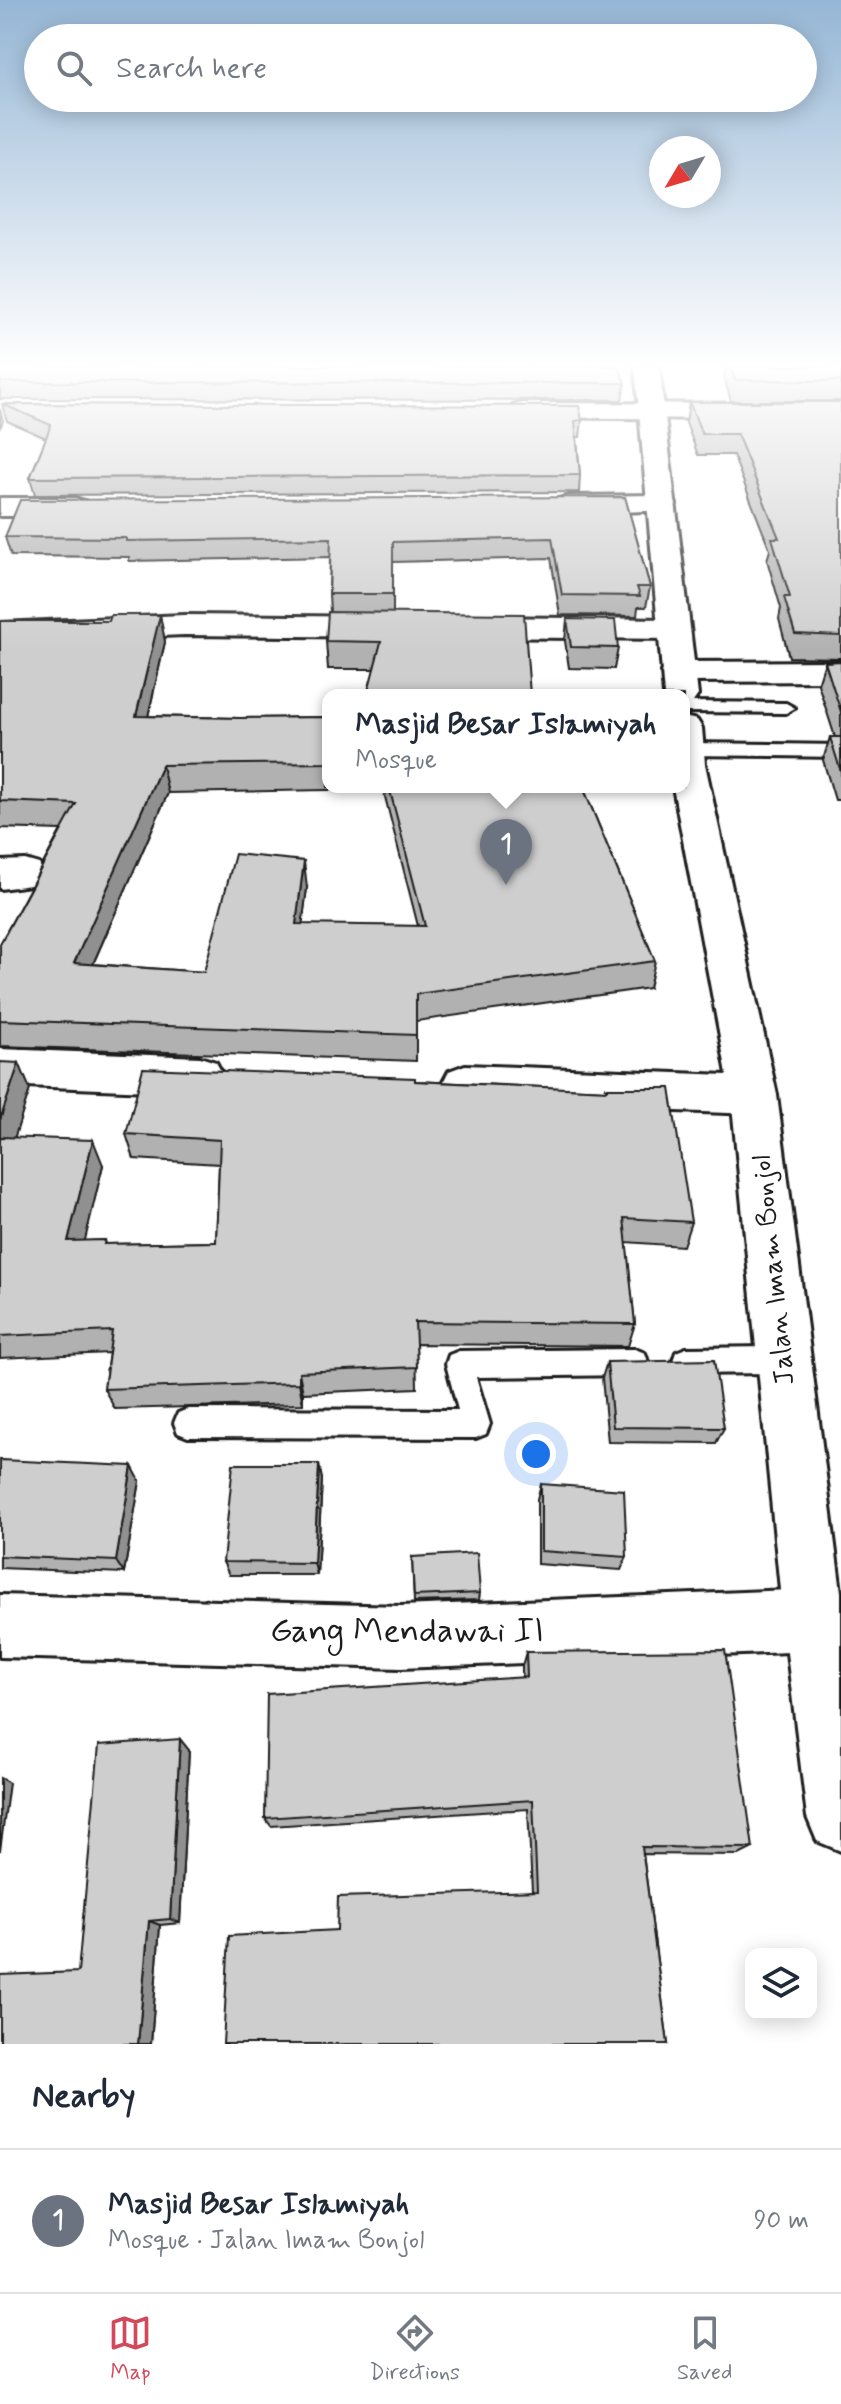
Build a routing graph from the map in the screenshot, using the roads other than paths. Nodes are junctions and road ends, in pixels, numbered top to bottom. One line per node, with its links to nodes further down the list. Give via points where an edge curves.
1 (657, 461): 2 (street)
2 (662, 504): 3 (street); 6 (street)
3 (536, 505)
4 (0, 507): 5 (street)
5 (110, 507)
6 (674, 629): 7 (street, via 184,625); 9 (street)
7 (0, 633)
8 (841, 671): 9 (street)
9 (679, 684)
10 (786, 708): 11 (lane)
11 (690, 727)
12 (690, 729): 13 (lane)
13 (841, 751)
14 (690, 755): 18 (street, Jalan Imam Bonjol)
15 (0, 1067): 16 (street)
16 (236, 1076)
17 (424, 1083): 18 (street)
18 (754, 1095): 19 (street, Jalan Imam Bonjol)
19 (785, 1360): 20 (lane, via 459,1364 476,1424); 21 (street, Jalan Imam Bonjol)
20 (188, 1423)
21 (814, 1620): 22 (street, Gang Mendawai II, via 401,1637); 23 (street, Jalan Imam Bonjol)
22 (0, 1626)
23 (841, 1817)

